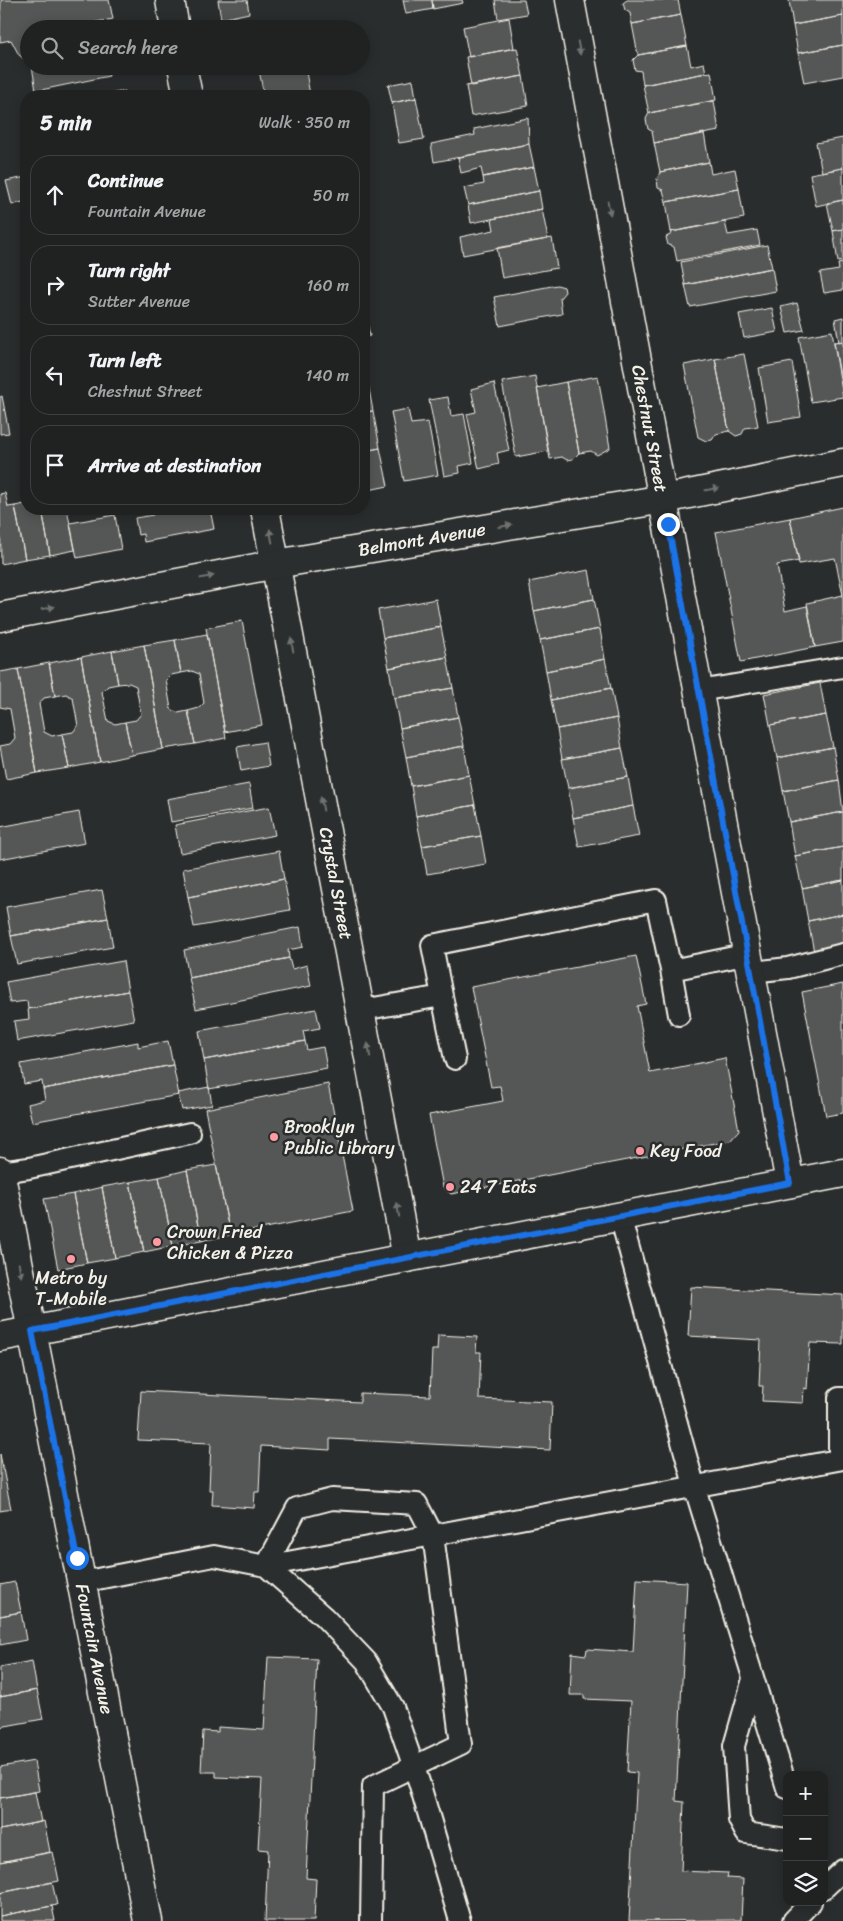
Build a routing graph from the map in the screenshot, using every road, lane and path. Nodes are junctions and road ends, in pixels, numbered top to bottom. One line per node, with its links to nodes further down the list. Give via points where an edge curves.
1 (170, 0): 3 (street)
2 (570, 0): 7 (street, Chestnut Street, one-way to 7)
3 (173, 20)
4 (184, 75): 5 (street)
5 (187, 90)
6 (843, 463): 7 (street, Belmont Avenue, one-way to 6)
7 (664, 499): 9 (street, Belmont Avenue, one-way to 7); 12 (street, Chestnut Street)
8 (266, 515): 9 (street, Crystal Street, one-way to 8)
9 (276, 564): 10 (street, Belmont Avenue, one-way to 9); 17 (street, Crystal Street, one-way to 9)
10 (0, 617)
11 (843, 667): 12 (lane)
12 (699, 691): 14 (street, Chestnut Street)
13 (843, 954): 14 (lane, via 788,968)
14 (750, 963): 15 (lane); 23 (street, Chestnut Street)
15 (671, 970): 16 (lane, via 656,900 432,945); 18 (lane)
16 (442, 996): 17 (lane); 19 (lane)
17 (362, 1010): 25 (street, Crystal Street, one-way to 17)
18 (679, 1015)
19 (455, 1059)
20 (190, 1133): 21 (lane)
21 (0, 1172): 26 (street, Fountain Avenue, one-way to 26)
22 (843, 1173): 23 (street)
23 (790, 1183): 24 (street)
24 (620, 1216): 25 (street); 30 (lane)
25 (407, 1258): 26 (street)
26 (32, 1331): 27 (street); 33 (street, Fountain Avenue)
27 (0, 1337)
28 (843, 1398): 29 (lane, via 839,1398)
29 (841, 1459): 30 (lane)
30 (694, 1485): 31 (lane); 34 (lane)
31 (434, 1534): 32 (lane); 32 (lane, via 417,1504 332,1499 297,1508); 35 (lane, via 462,1744)
32 (266, 1566): 33 (lane, via 214,1556); 35 (lane, via 324,1617 366,1661 393,1707)
33 (82, 1582): 41 (street, Fountain Avenue)
34 (753, 1679): 36 (lane); 37 (lane, via 734,1746 739,1820 746,1833)
35 (414, 1766): 42 (lane, via 372,1786); 43 (lane)
36 (783, 1775)
37 (783, 1838)
38 (843, 1870): 39 (lane)
39 (828, 1884)
40 (807, 1906): 44 (lane)
41 (148, 1921)
42 (371, 1921)
43 (460, 1921)
44 (793, 1921)

